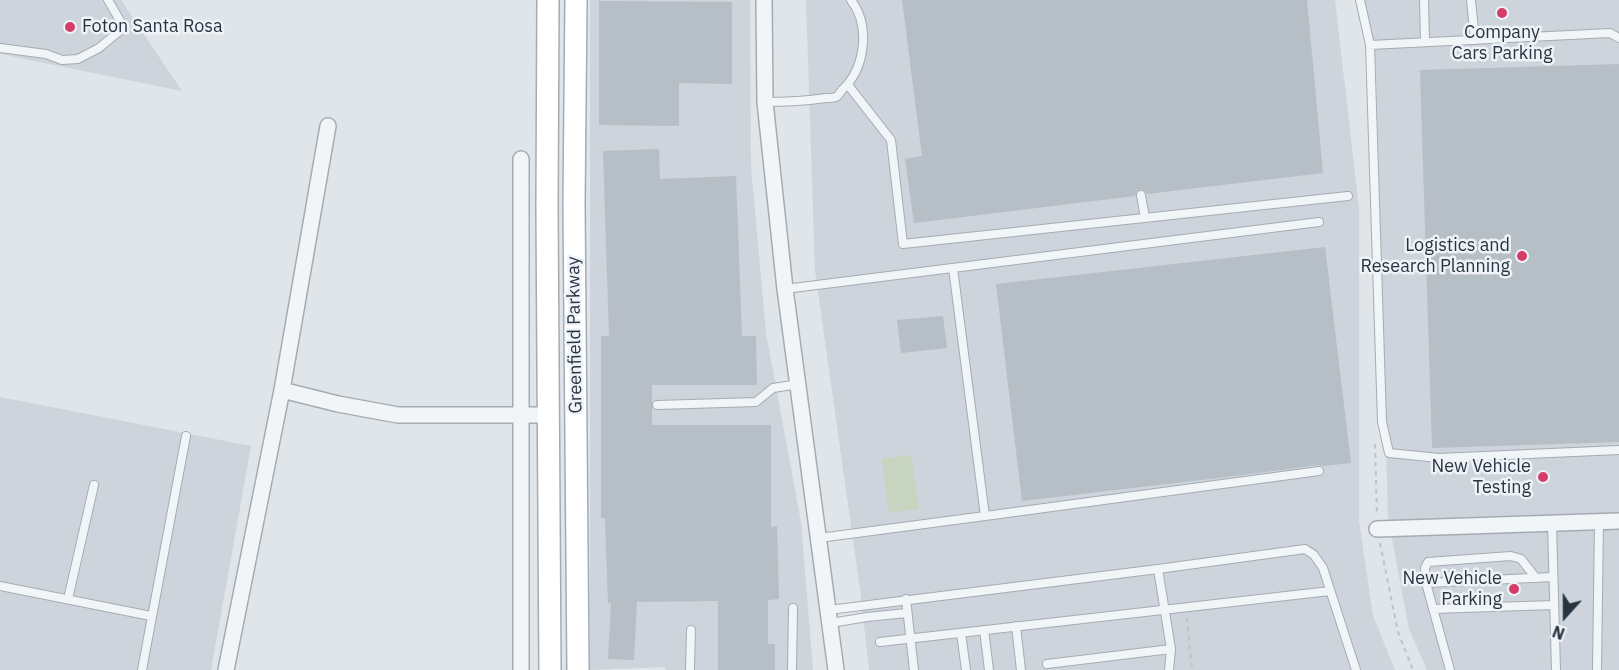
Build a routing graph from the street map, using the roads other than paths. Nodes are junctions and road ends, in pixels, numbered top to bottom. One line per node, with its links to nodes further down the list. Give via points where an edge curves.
1 (108, 0): 13 (lane, via 122,28 99,48 78,59 62,60)
2 (548, 0): 27 (main road, Greenfield Parkway)
3 (576, 0): 66 (main road, Greenfield Parkway)
4 (764, 0): 15 (street)
5 (851, 0): 14 (lane, via 861,22 863,40 856,74)
6 (1360, 0): 12 (lane)
7 (1424, 0): 11 (lane)
8 (1471, 0): 10 (lane)
9 (1619, 38): 10 (lane, via 1610,33)
10 (1475, 40): 11 (lane)
11 (1425, 42): 12 (lane)
12 (1370, 45): 30 (lane, via 1382,422 1389,453 1439,458)
13 (0, 48)
14 (848, 85): 15 (lane, via 836,97); 20 (lane, via 891,140 903,244)
15 (765, 102): 23 (street)
16 (328, 126): 25 (street)
17 (521, 159): 28 (street)
18 (1141, 195): 20 (lane)
19 (1348, 195): 20 (lane)
20 (1144, 218)
21 (1319, 222): 22 (lane)
22 (953, 268): 23 (lane); 33 (lane)
23 (785, 288): 24 (street)
24 (799, 384): 26 (lane, via 773,388 756,402); 38 (street)
25 (282, 390): 28 (street, via 398,414); 63 (street)
26 (657, 405)
27 (548, 415): 28 (street); 65 (main road, Greenfield Parkway)
28 (520, 416): 64 (street)
29 (186, 436): 52 (lane)
30 (1619, 450)
31 (1319, 471): 33 (lane)
32 (94, 485): 45 (lane)
33 (985, 516): 38 (lane)
34 (1619, 521): 35 (street)
35 (1599, 522): 36 (street); 78 (lane)
36 (1552, 524): 37 (street); 40 (lane)
37 (1377, 529)
38 (819, 538): 53 (street)
39 (1158, 569): 44 (lane, via 1305,549 1323,568); 46 (lane); 49 (lane)
40 (1553, 577): 41 (lane); 47 (lane)
41 (1536, 578): 42 (lane); 42 (lane, via 1521,559 1511,556 1428,562)
42 (1426, 583): 50 (lane)
43 (0, 586): 45 (lane)
44 (1330, 591): 49 (lane); 75 (lane)
45 (68, 599): 52 (lane)
46 (906, 599): 51 (lane); 53 (lane)
47 (1554, 605): 50 (lane); 77 (lane)
48 (793, 608): 68 (lane)
49 (1165, 609): 54 (lane); 60 (lane)
50 (1433, 609): 76 (lane)
51 (908, 613): 53 (lane); 58 (lane)
52 (151, 616): 62 (lane)
53 (830, 616): 69 (street)
54 (1016, 626): 56 (lane); 73 (lane)
55 (691, 630): 67 (lane)
56 (984, 630): 57 (lane); 72 (lane)
57 (961, 633): 58 (lane); 71 (lane)
58 (910, 639): 59 (lane); 70 (lane)
59 (880, 642)
60 (1171, 650): 61 (lane); 74 (lane)
61 (1047, 664)
62 (142, 670)
63 (226, 670)
64 (521, 670)
65 (550, 670)
66 (578, 670)
67 (690, 670)
68 (792, 670)
69 (836, 670)
70 (914, 670)
71 (966, 670)
72 (989, 670)
73 (1021, 670)
74 (1169, 670)
75 (1356, 670)
76 (1450, 670)
77 (1556, 670)
78 (1597, 670)

